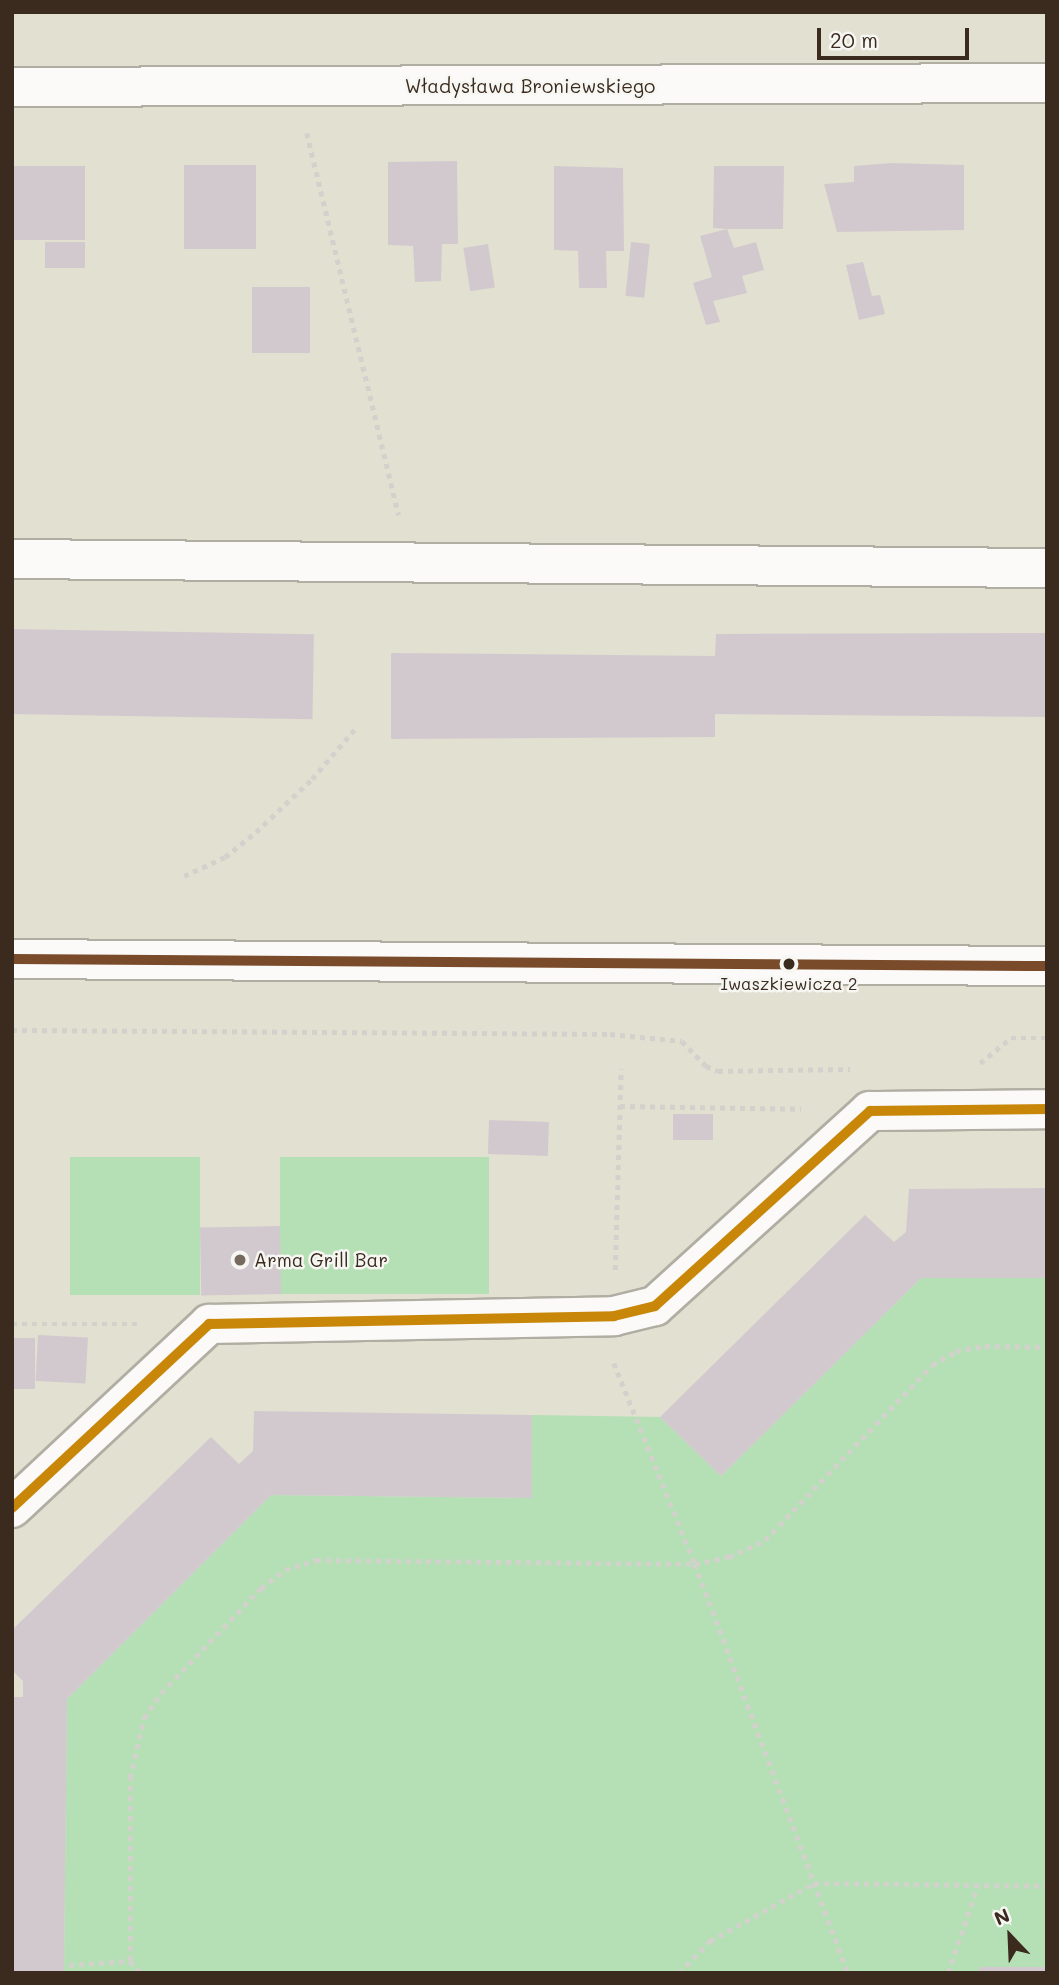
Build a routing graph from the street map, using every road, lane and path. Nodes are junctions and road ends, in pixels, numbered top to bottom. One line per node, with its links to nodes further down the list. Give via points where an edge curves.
1 (1047, 83): 2 (street, Władysława Broniewskiego)
2 (12, 87)
3 (306, 125): 5 (path, via 402,524)
4 (12, 559): 5 (street)
5 (369, 564): 6 (street)
6 (1047, 568)
7 (354, 730): 8 (path, via 312,779 256,832 225,857)
8 (184, 876)
9 (12, 959): 10 (street)
10 (1047, 966)
11 (12, 1030): 15 (path, via 610,1034 682,1041 706,1066 718,1071)
12 (1047, 1038): 13 (path, via 1011,1038)
13 (971, 1068)
14 (621, 1069): 16 (path)
15 (856, 1069)
16 (620, 1106): 18 (path); 19 (path)
17 (1047, 1109): 18 (street)
18 (870, 1111): 19 (street, via 655,1306)
19 (614, 1316): 21 (street); 24 (path, via 614,1370)
20 (12, 1324): 21 (path)
21 (209, 1324): 23 (street)
22 (1047, 1347): 24 (path, via 985,1346 956,1351 932,1366 765,1540 729,1557)
23 (12, 1508)
24 (695, 1564): 25 (path); 28 (path, via 316,1560 285,1570 261,1588 170,1683 144,1718 130,1778)
25 (814, 1884): 26 (path); 31 (path, via 710,1941); 32 (path)
26 (978, 1885): 27 (path); 33 (path)
27 (1047, 1886)
28 (130, 1961): 29 (path); 30 (path)
29 (69, 1965)
30 (141, 1973)
31 (679, 1973)
32 (848, 1973)
33 (948, 1973)

